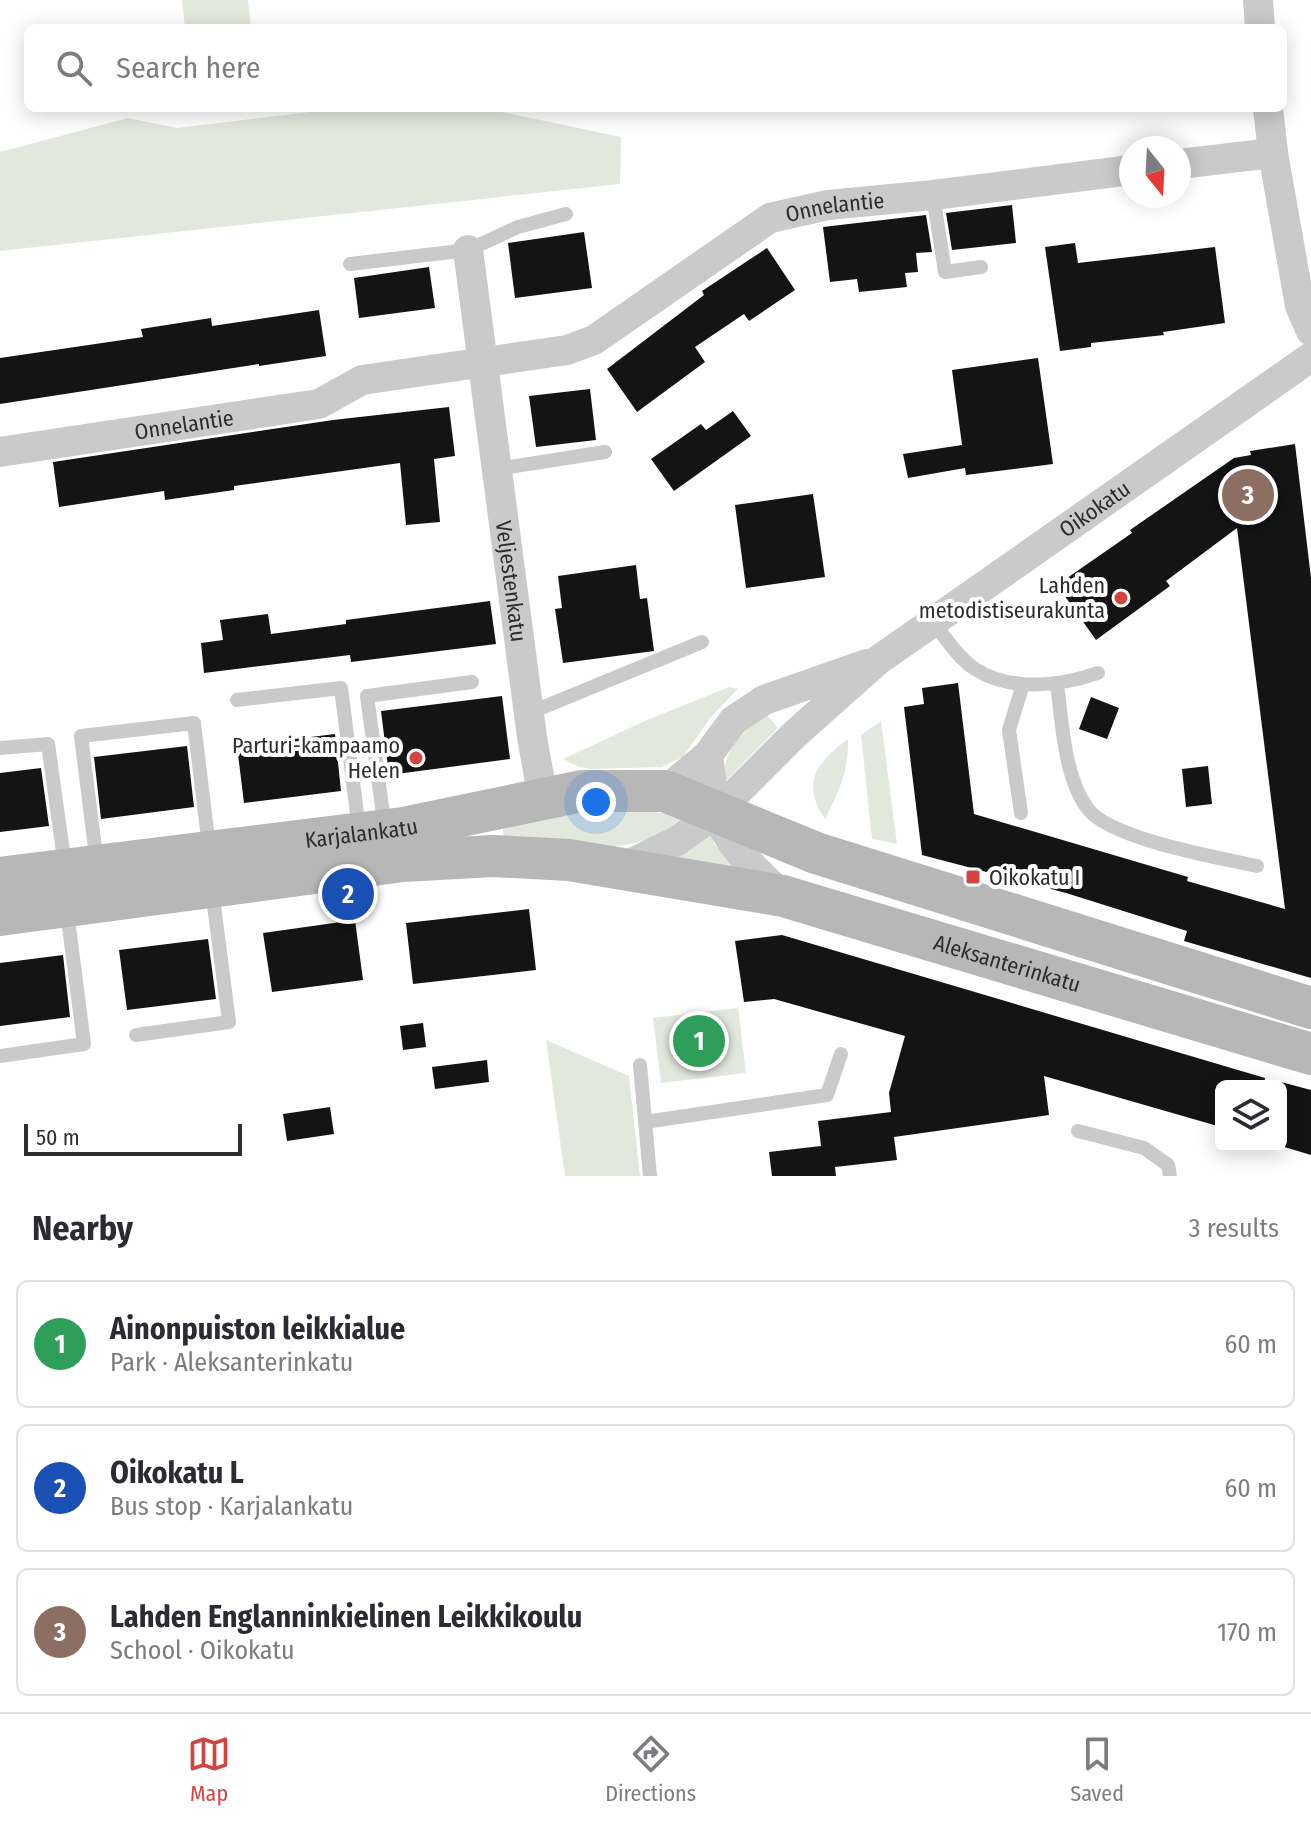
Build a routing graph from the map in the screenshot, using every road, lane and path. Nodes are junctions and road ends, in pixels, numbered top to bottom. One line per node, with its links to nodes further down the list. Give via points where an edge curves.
1 (1258, 0): 2 (street)
2 (1260, 24)
3 (1268, 112): 4 (street)
4 (1273, 153): 5 (street); 12 (street, via 1300,306)
5 (1191, 163)
6 (1119, 172): 7 (street, Onnelantie)
7 (933, 195): 11 (lane, via 945,272); 14 (street, Onnelantie, via 828,205 770,218 594,340 567,350)
8 (566, 214): 9 (lane, via 518,227)
9 (468, 250): 10 (lane); 14 (street, Veljestenkatu)
10 (350, 264)
11 (981, 267)
12 (1311, 331)
13 (1311, 357): 18 (street, Oikokatu)
14 (483, 364): 15 (street, Onnelantie, via 362,380 319,404); 17 (street, Veljestenkatu)
15 (0, 452)
16 (605, 452): 17 (lane)
17 (497, 469): 26 (street, Veljestenkatu)
18 (933, 622): 20 (street, Oikokatu); 23 (lane, via 975,669)
19 (702, 642): 26 (lane)
20 (877, 661): 28 (street, Oikokatu, via 764,700 733,721); 31 (street, Oikokatu)
21 (1098, 673): 24 (lane)
22 (472, 682): 33 (lane, via 367,696)
23 (1023, 684): 24 (lane); 32 (lane, via 1009,730)
24 (1057, 684): 34 (lane, via 1067,756 1089,811 1120,830)
25 (237, 700): 33 (lane, via 341,688)
26 (529, 713): 30 (street, Veljestenkatu)
27 (0, 748): 38 (lane, via 48,744)
28 (708, 755): 29 (street, Oikokatu); 31 (street)
29 (665, 791): 30 (main road, Karjalankatu, via 582,791); 31 (main road, Karjalankatu)
30 (543, 799): 33 (main road, Karjalankatu)
31 (717, 812): 35 (street, Oikokatu, via 677,841); 40 (street, via 748,863); 42 (main road, via 816,853)
32 (1021, 813)
33 (372, 832): 36 (main road, Karjalankatu)
34 (1257, 866)
35 (624, 867): 36 (main road, Karjalankatu, via 493,856); 39 (main road, Karjalankatu)
36 (210, 870): 38 (main road, Karjalankatu); 38 (lane, via 194,723 81,736); 43 (lane, via 229,1022)
37 (0, 878): 38 (main road, Karjalankatu)
38 (76, 880): 41 (main road, Karjalankatu); 46 (lane, via 84,1044)
39 (703, 884): 40 (main road, Aleksanterinkatu)
40 (783, 896): 45 (main road, Aleksanterinkatu)
41 (0, 915)
42 (1311, 1008)
43 (136, 1035)
44 (841, 1054): 48 (lane, via 827,1095)
45 (1311, 1054)
46 (0, 1056)
47 (640, 1065): 48 (lane)
48 (645, 1122): 50 (lane)
49 (1078, 1131): 51 (lane, via 1144,1148 1168,1165)
50 (650, 1176)
51 (1170, 1176)

